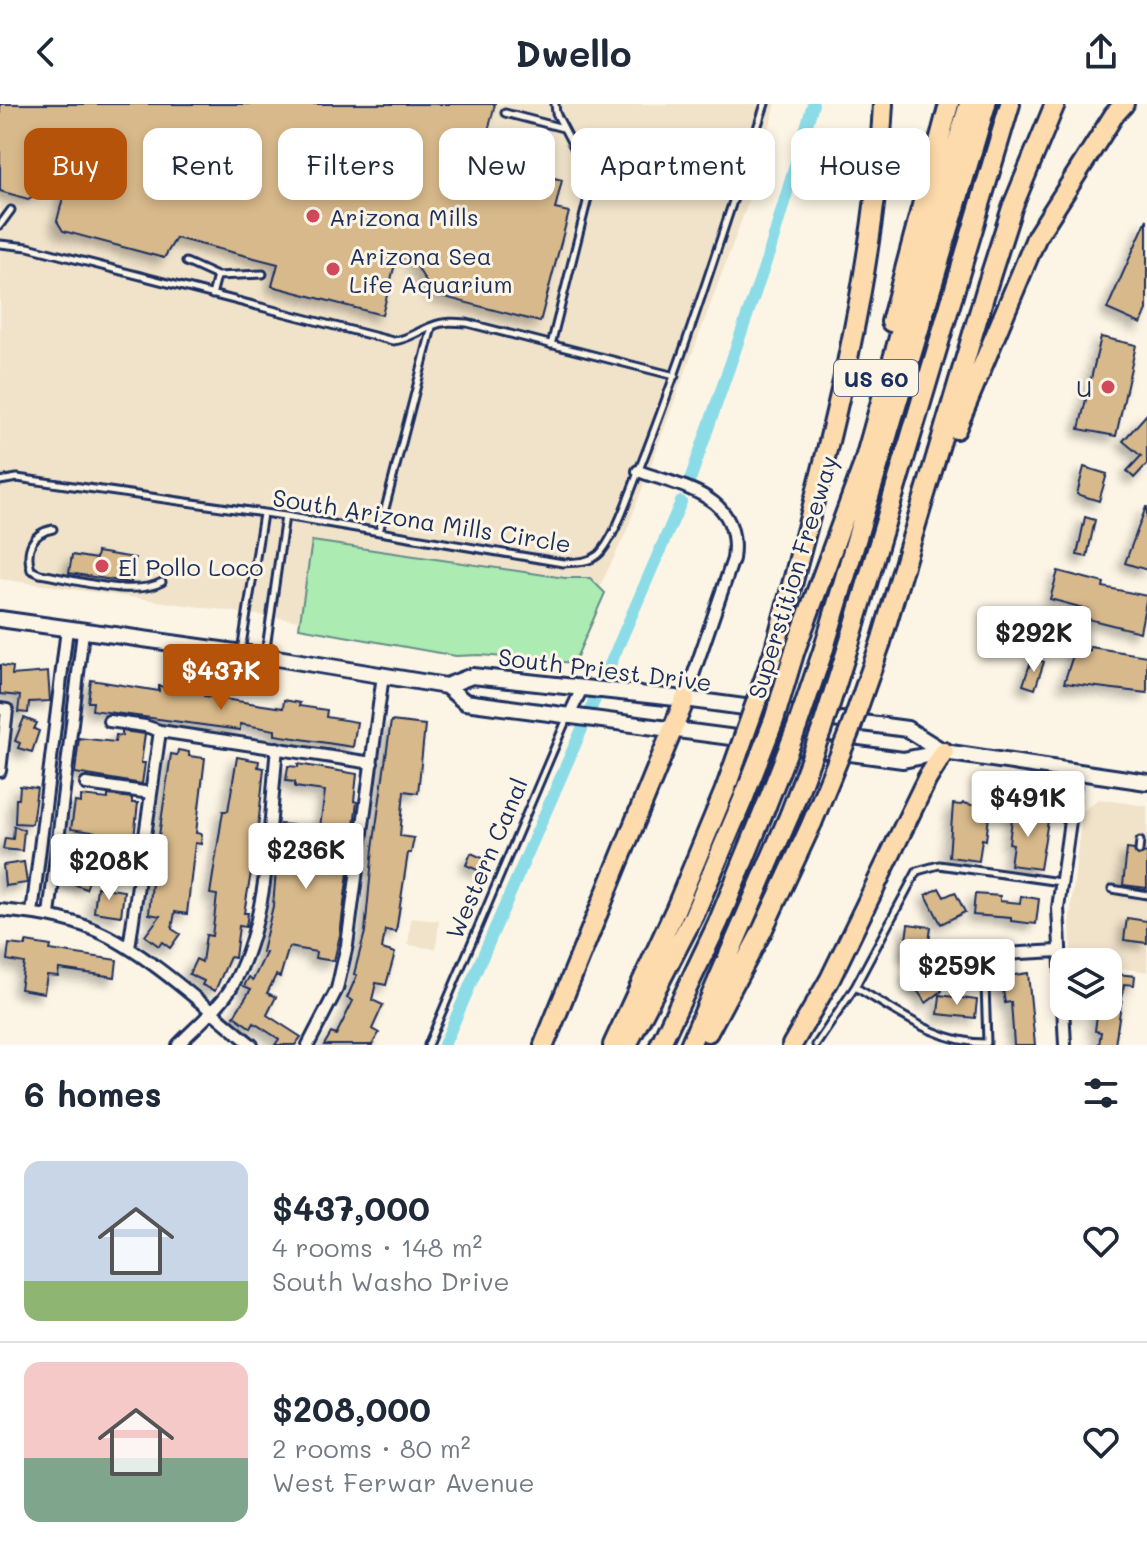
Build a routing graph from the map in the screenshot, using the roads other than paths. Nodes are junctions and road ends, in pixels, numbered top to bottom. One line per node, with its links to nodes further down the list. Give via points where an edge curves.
1 (555, 104): 11 (lane)
2 (765, 104): 21 (lane, South Arizona Mills Circle)
3 (883, 104): 81 (highway, bridge, via 870,235 831,440 774,652 725,790)
4 (949, 104): 33 (highway, Superstition Freeway / US 60, via 865,418)
5 (969, 104): 33 (highway, via 863,466)
6 (986, 104): 83 (highway, bridge, via 797,727 718,923)
7 (1010, 104): 84 (highway, bridge, via 822,729)
8 (1055, 104): 26 (highway, US 60, via 1007,223)
9 (1124, 104): 26 (highway, via 1037,236)
10 (505, 113): 11 (lane)
11 (564, 129): 20 (lane, via 592,182)
12 (11, 210): 13 (lane)
13 (0, 225)
14 (0, 244): 18 (lane)
15 (186, 262): 17 (lane)
16 (263, 274): 17 (lane)
17 (217, 276): 18 (lane)
18 (212, 295): 19 (lane, via 393,341)
19 (432, 326): 20 (lane, via 467,323); 28 (lane)
20 (551, 345): 21 (lane)
21 (675, 376): 22 (lane, South Arizona Mills Circle)
22 (638, 471): 28 (lane, South Arizona Mills Circle, via 610,539 598,555 584,562 563,563); 39 (street, via 714,501 731,524 734,548)
23 (0, 481): 24 (lane, South Arizona Mills Circle, via 17,478)
24 (263, 514): 25 (lane, South Arizona Mills Circle); 34 (lane)
25 (285, 516): 28 (lane, South Arizona Mills Circle); 35 (lane)
26 (915, 527): 85 (highway, US 60, bridge, via 881,642 812,823)
27 (53, 529): 29 (lane, via 33,539 31,570 136,589)
28 (379, 532)
29 (162, 582)
30 (0, 619): 31 (main road, South Priest Drive)
31 (67, 629): 32 (main road, South Priest Drive); 40 (street)
32 (83, 632): 34 (main road, South Priest Drive); 41 (street)
33 (795, 650): 82 (highway, Superstition Freeway / US 60, bridge, via 774,720 694,915)
34 (241, 653): 35 (main road, South Priest Drive)
35 (265, 656): 36 (main road, South Priest Drive)
36 (383, 675): 37 (main road, South Priest Drive); 49 (street)
37 (446, 686): 38 (main road, South Priest Drive, via 472,676); 43 (main road, South Priest Drive, via 465,702)
38 (584, 688): 39 (main road, South Priest Drive); 43 (street, Western Canal)
39 (685, 699): 45 (highway); 48 (main road, South Priest Drive, via 907,729)
40 (58, 701): 41 (street); 52 (street)
41 (74, 703): 53 (street)
42 (3, 710): 51 (street)
43 (572, 716): 45 (main road, South Priest Drive); 79 (lane, Western Canal)
44 (109, 721): 46 (street)
45 (672, 729): 48 (main road, South Priest Drive, via 903,760); 80 (highway)
46 (160, 731): 47 (street); 56 (street)
47 (277, 748): 49 (street); 73 (street, via 254,934 234,984)
48 (944, 752): 50 (main road, South Priest Drive); 86 (highway)
49 (372, 763): 78 (street, via 347,945 337,989)
50 (1077, 770): 54 (main road, South Priest Drive); 61 (street)
51 (0, 771)
52 (49, 773): 53 (street); 58 (street)
53 (65, 775): 59 (street)
54 (1147, 782)
55 (86, 784): 56 (street)
56 (151, 793): 67 (street)
57 (1140, 841): 60 (lane)
58 (41, 842): 59 (street); 65 (street)
59 (57, 844): 66 (street)
60 (1139, 851)
61 (1062, 882): 68 (street); 72 (lane, via 939,865 917,871)
62 (1112, 889): 63 (lane)
63 (1147, 895)
64 (0, 910): 65 (street)
65 (32, 913): 66 (street)
66 (49, 915): 67 (street)
67 (129, 948): 73 (street)
68 (1059, 948)
69 (1050, 951): 70 (street)
70 (984, 955): 71 (street); 75 (lane)
71 (967, 956)
72 (855, 987): 75 (lane, via 943,1037); 87 (lane)
73 (210, 1012): 76 (street); 77 (street)
74 (1063, 1020): 88 (street)
75 (987, 1044)
76 (178, 1045)
77 (252, 1045)
78 (308, 1045)
79 (428, 1045)
80 (544, 1045)
81 (613, 1045)
82 (627, 1045)
83 (660, 1045)
84 (690, 1045)
85 (701, 1045)
86 (792, 1045)
87 (816, 1045)
88 (1065, 1045)

